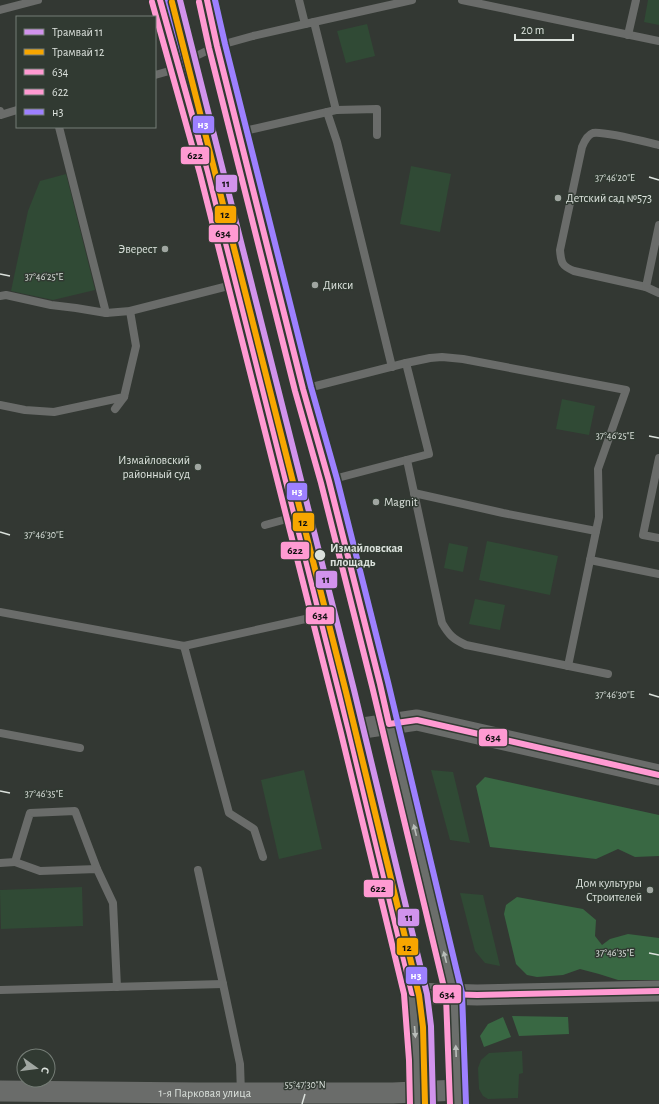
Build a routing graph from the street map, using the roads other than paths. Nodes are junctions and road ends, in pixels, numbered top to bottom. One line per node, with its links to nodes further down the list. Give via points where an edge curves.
1 (38, 0): 8 (lane)
2 (160, 0): 14 (main road)
3 (207, 0): 13 (main road)
4 (300, 0): 10 (lane)
5 (412, 0): 9 (lane)
6 (462, 0): 11 (lane)
7 (636, 0): 11 (lane)
8 (0, 10)
9 (314, 22): 10 (lane); 17 (lane)
10 (305, 24): 13 (lane)
11 (628, 35): 12 (lane)
12 (659, 41)
13 (217, 46): 14 (lane, via 194,57); 21 (main road)
14 (180, 68): 15 (lane); 25 (main road)
15 (156, 74)
16 (16, 110): 18 (lane, via 1,115)
17 (336, 110): 19 (lane); 22 (lane, via 377,109)
18 (0, 111)
19 (327, 112): 21 (lane); 32 (lane, via 337,142)
20 (59, 128): 30 (lane)
21 (239, 132): 33 (main road)
22 (377, 135)
23 (659, 145): 26 (lane, via 603,133 593,133 586,139 582,147 560,250 560,260 565,267 574,271)
24 (659, 226): 26 (lane)
25 (236, 284): 29 (lane); 41 (main road)
26 (646, 287): 27 (lane)
27 (659, 293)
28 (0, 296): 30 (lane)
29 (130, 311): 30 (lane); 34 (lane, via 136,346)
30 (106, 313)
31 (406, 363): 32 (lane); 38 (lane, via 430,454); 43 (lane, via 442,357 463,359 626,390 598,469 599,518)
32 (392, 367): 33 (lane)
33 (303, 389): 39 (main road)
34 (124, 397): 35 (lane, via 54,412); 36 (lane)
35 (0, 405)
36 (115, 409)
37 (659, 458): 44 (lane, via 644,535)
38 (407, 460): 39 (lane); 40 (lane)
39 (329, 481): 52 (main road)
40 (414, 493): 43 (lane); 50 (lane, via 442,623 450,635 466,645)
41 (294, 517): 42 (lane); 48 (main road)
42 (264, 525)
43 (596, 531): 45 (lane)
44 (659, 538)
45 (590, 560): 46 (lane); 50 (lane)
46 (659, 574)
47 (0, 612): 49 (lane)
48 (319, 616): 49 (lane); 53 (main road)
49 (184, 646): 57 (lane, via 229,813 254,829)
50 (568, 666): 51 (lane)
51 (608, 674)
52 (389, 724): 53 (street); 56 (street, via 417,720); 67 (main road, one-way to 52)
53 (349, 731): 66 (main road)
54 (0, 733): 55 (lane)
55 (80, 748)
56 (659, 775)
57 (263, 857)
58 (15, 862): 59 (lane); 60 (lane, via 40,871); 60 (lane, via 30,813 75,812)
59 (0, 863)
60 (97, 869): 63 (lane, via 113,903)
61 (198, 870): 62 (lane)
62 (223, 984): 63 (lane); 69 (lane, via 240,1064)
63 (117, 987): 64 (lane)
64 (0, 990)
65 (659, 991): 67 (street)
66 (412, 993): 67 (street); 71 (main road, one-way to 71)
67 (454, 995): 70 (main road, one-way to 67)
68 (0, 1091): 69 (street, 1-я Парковая улица, via 161,1095)
69 (242, 1093): 71 (street, 1-я Парковая улица, via 393,1093)
70 (458, 1097): 71 (street, 1-я Парковая улица)
71 (418, 1098)

